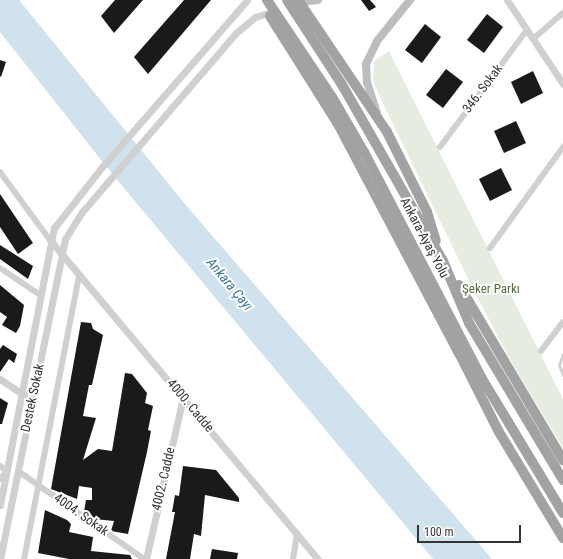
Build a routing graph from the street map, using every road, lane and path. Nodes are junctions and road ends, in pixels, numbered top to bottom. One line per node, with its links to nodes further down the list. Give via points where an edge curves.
1 (247, 0): 20 (street, Destek Sokak, via 102,167 62,216)
2 (261, 0): 9 (highway)
3 (267, 0): 26 (highway, Ankara-Ayaş Yolu, via 332,97)
4 (287, 0): 23 (highway, Ankara-Ayaş Yolu, via 341,83)
5 (318, 0): 8 (main road)
6 (410, 0): 16 (main road, via 377,41 366,64 367,83)
7 (506, 0): 12 (street)
8 (298, 1): 9 (highway, via 286,9); 11 (highway)
9 (268, 13): 14 (highway); 22 (street, Destek Sokak, via 255,17 236,33 73,225)
10 (563, 13): 13 (street)
11 (319, 29): 14 (highway, via 307,28 297,34); 16 (highway)
12 (527, 30): 13 (street); 17 (street, 346. Sokak)
13 (533, 39): 15 (street)
14 (292, 51): 30 (highway, via 354,151)
15 (563, 84)
16 (379, 119): 23 (highway, via 427,212)
17 (440, 147)
18 (563, 147): 21 (street)
19 (0, 172): 20 (street)
20 (50, 240): 22 (street); 27 (street, Destek Sokak)
21 (490, 248)
22 (61, 253): 25 (street, 4000. Cadde); 35 (street, Destek Sokak)
23 (443, 260): 37 (highway); 42 (highway, Ankara-Ayaş Yolu, via 470,323)
24 (0, 268): 27 (street)
25 (79, 275): 36 (street, 4000. Cadde); 43 (street)
26 (430, 278): 30 (highway); 45 (highway, Ankara-Ayaş Yolu, via 481,377)
27 (40, 296): 34 (street, Destek Sokak)
28 (563, 322): 29 (street)
29 (541, 351)
30 (458, 352): 47 (highway, via 499,432)
31 (563, 354): 32 (lane, via 559,365)
32 (563, 375)
33 (0, 380): 34 (street)
34 (22, 394): 35 (street); 39 (street, Destek Sokak)
35 (34, 396): 40 (street, Destek Sokak)
36 (183, 398): 46 (street, 4000. Cadde); 50 (street, 4002. Cadde)
37 (563, 460)
38 (0, 466): 39 (street)
39 (7, 471): 41 (street); 44 (street, Destek Sokak)
40 (18, 472): 43 (street, 4004. Sokak); 48 (street, Destek Sokak)
41 (0, 479)
42 (563, 480)
43 (39, 486): 49 (street); 50 (street, 4004. Sokak)
44 (0, 505)
45 (563, 513)
46 (297, 533): 51 (street); 52 (street, 4000. Cadde)
47 (563, 538)
48 (0, 559)
49 (24, 559)
50 (145, 559)
51 (293, 559)
52 (318, 559)

